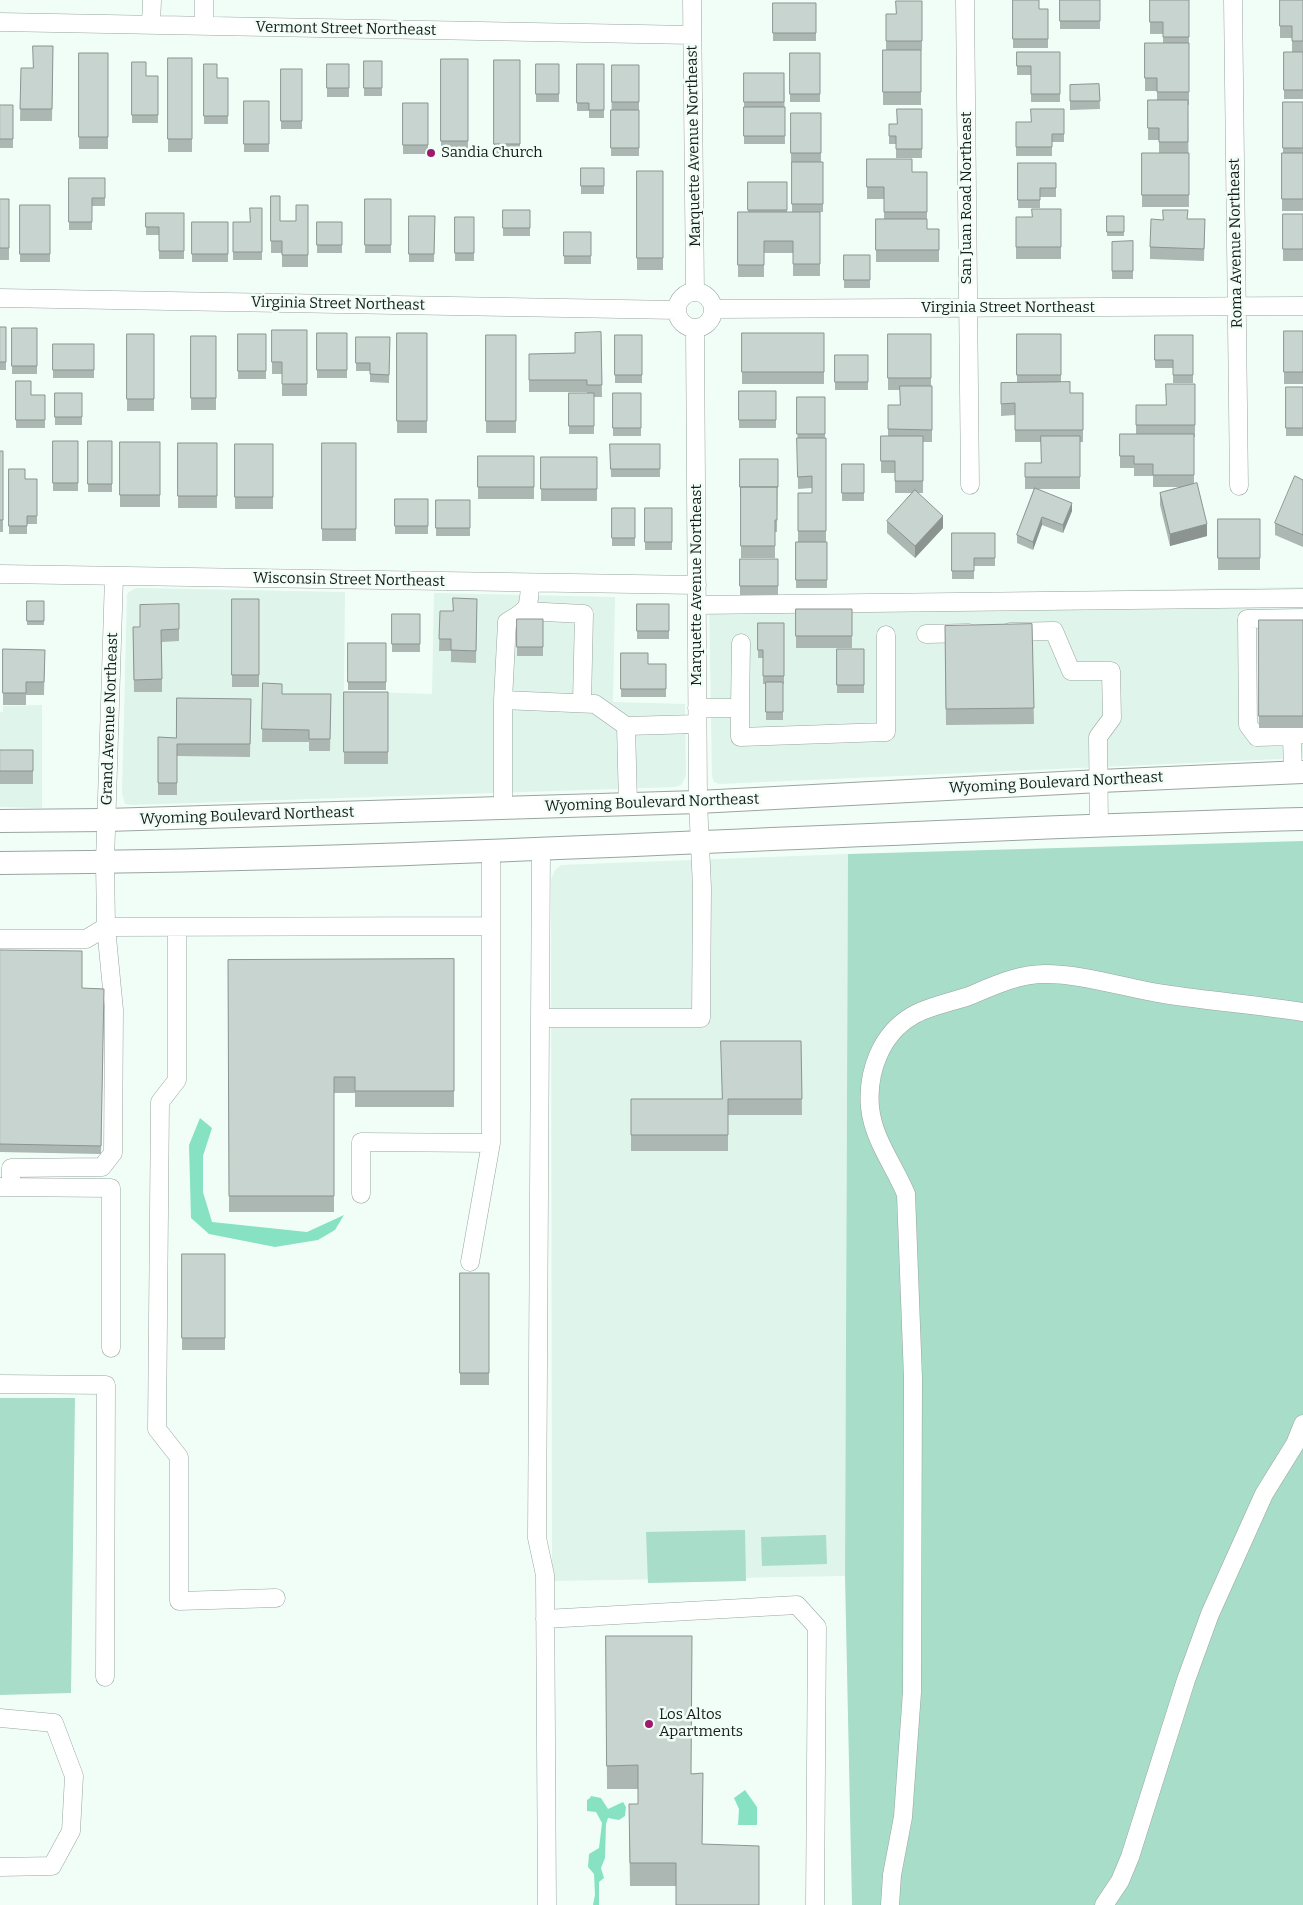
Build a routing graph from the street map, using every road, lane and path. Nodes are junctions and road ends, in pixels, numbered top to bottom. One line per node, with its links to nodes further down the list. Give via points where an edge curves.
1 (152, 0): 7 (street)
2 (204, 0): 8 (street)
3 (692, 0): 9 (street, Marquette Avenue Northeast)
4 (965, 0): 14 (street, San Juan Road Northeast)
5 (1234, 0): 13 (street, Roma Avenue Northeast)
6 (0, 22): 7 (street, Vermont Street Northeast)
7 (151, 25): 8 (street, Vermont Street Northeast)
8 (204, 26): 9 (street, Vermont Street Northeast)
9 (692, 35): 10 (street, Marquette Avenue Northeast)
10 (695, 292): 15 (street, via 684,295); 16 (street, via 705,295)
11 (0, 298): 15 (street, Virginia Street Northeast)
12 (1303, 306): 13 (street, Virginia Street Northeast)
13 (1236, 308): 14 (street, Virginia Street Northeast); 19 (street, Roma Avenue Northeast)
14 (967, 309): 16 (street, Virginia Street Northeast); 18 (street, San Juan Road Northeast)
15 (677, 310): 17 (street, via 680,320)
16 (713, 310): 17 (street, via 705,324)
17 (695, 328): 23 (street, Marquette Avenue Northeast)
18 (970, 485)
19 (1238, 486)
20 (0, 574): 21 (street, Wisconsin Street Northeast)
21 (114, 577): 22 (street, Wisconsin Street Northeast); 43 (street, Grand Avenue Northeast)
22 (530, 583): 23 (street, Wisconsin Street Northeast); 26 (street)
23 (697, 585): 25 (street, Marquette Avenue Northeast)
24 (1303, 598): 25 (street)
25 (697, 605): 34 (street, Marquette Avenue Northeast)
26 (525, 611): 31 (street, via 507,622); 32 (street, via 584,614)
27 (1303, 618): 36 (street, via 1247,619 1248,725 1257,736)
28 (926, 634): 38 (street, via 1054,631 1071,671 1111,671 1112,718 1098,737)
29 (886, 635): 33 (street, via 886,732 740,736)
30 (741, 643): 33 (street)
31 (503, 700): 32 (street); 41 (street)
32 (582, 703): 35 (street, via 595,704)
33 (740, 708): 34 (street)
34 (697, 716): 35 (street); 39 (street, Marquette Avenue Northeast)
35 (626, 726): 40 (street)
36 (1297, 735): 37 (street)
37 (1298, 773): 38 (main road, Wyoming Boulevard Northeast)
38 (1100, 780): 39 (main road, Wyoming Boulevard Northeast); 45 (street)
39 (698, 802): 40 (main road, Wyoming Boulevard Northeast); 46 (street, Marquette Avenue Northeast)
40 (628, 804): 41 (main road, Wyoming Boulevard Northeast)
41 (504, 808): 43 (main road, Wyoming Boulevard Northeast)
42 (1303, 818): 45 (main road)
43 (106, 820): 44 (main road, Wyoming Boulevard Northeast); 49 (street, Grand Avenue Northeast)
44 (0, 821)
45 (1099, 824): 46 (main road)
46 (700, 842): 47 (main road); 56 (street, Marquette Avenue Northeast, via 701,1018)
47 (541, 850): 48 (main road); 56 (street)
48 (491, 851): 49 (main road); 51 (street)
49 (105, 862): 50 (main road); 52 (street, Grand Avenue Northeast)
50 (0, 863)
51 (491, 926): 53 (street); 57 (street)
52 (106, 927): 53 (street); 54 (street, via 86,940); 58 (street, Grand Avenue Northeast, via 114,1010 113,1153 102,1167 11,1168)
53 (177, 927): 64 (street, via 177,1080 160,1102 157,1429 179,1457 179,1601)
54 (0, 939)
55 (1303, 1012): 71 (street, via 1164,994 1078,977 1020,976 913,1015 894,1029 881,1049 870,1081 870,1107 874,1128 906,1194 913,1378 912,1692 903,1817 892,1874)
56 (540, 1018): 65 (street, via 537,1538 545,1575)
57 (491, 1143): 59 (street, via 361,1142); 60 (street)
58 (6, 1187): 61 (street, via 111,1188)
59 (361, 1194)
60 (470, 1262)
61 (111, 1348)
62 (0, 1384): 66 (street, via 106,1385)
63 (1303, 1424): 72 (street, via 1295,1444 1264,1494 1210,1614 1130,1857 1120,1881)
64 (276, 1598)
65 (545, 1619): 69 (street); 70 (street, via 798,1605 817,1627)
66 (105, 1677)
67 (0, 1718): 68 (street, via 54,1723 74,1776 72,1831 52,1866)
68 (0, 1868)
69 (547, 1905)
70 (815, 1905)
71 (890, 1905)
72 (1104, 1905)

